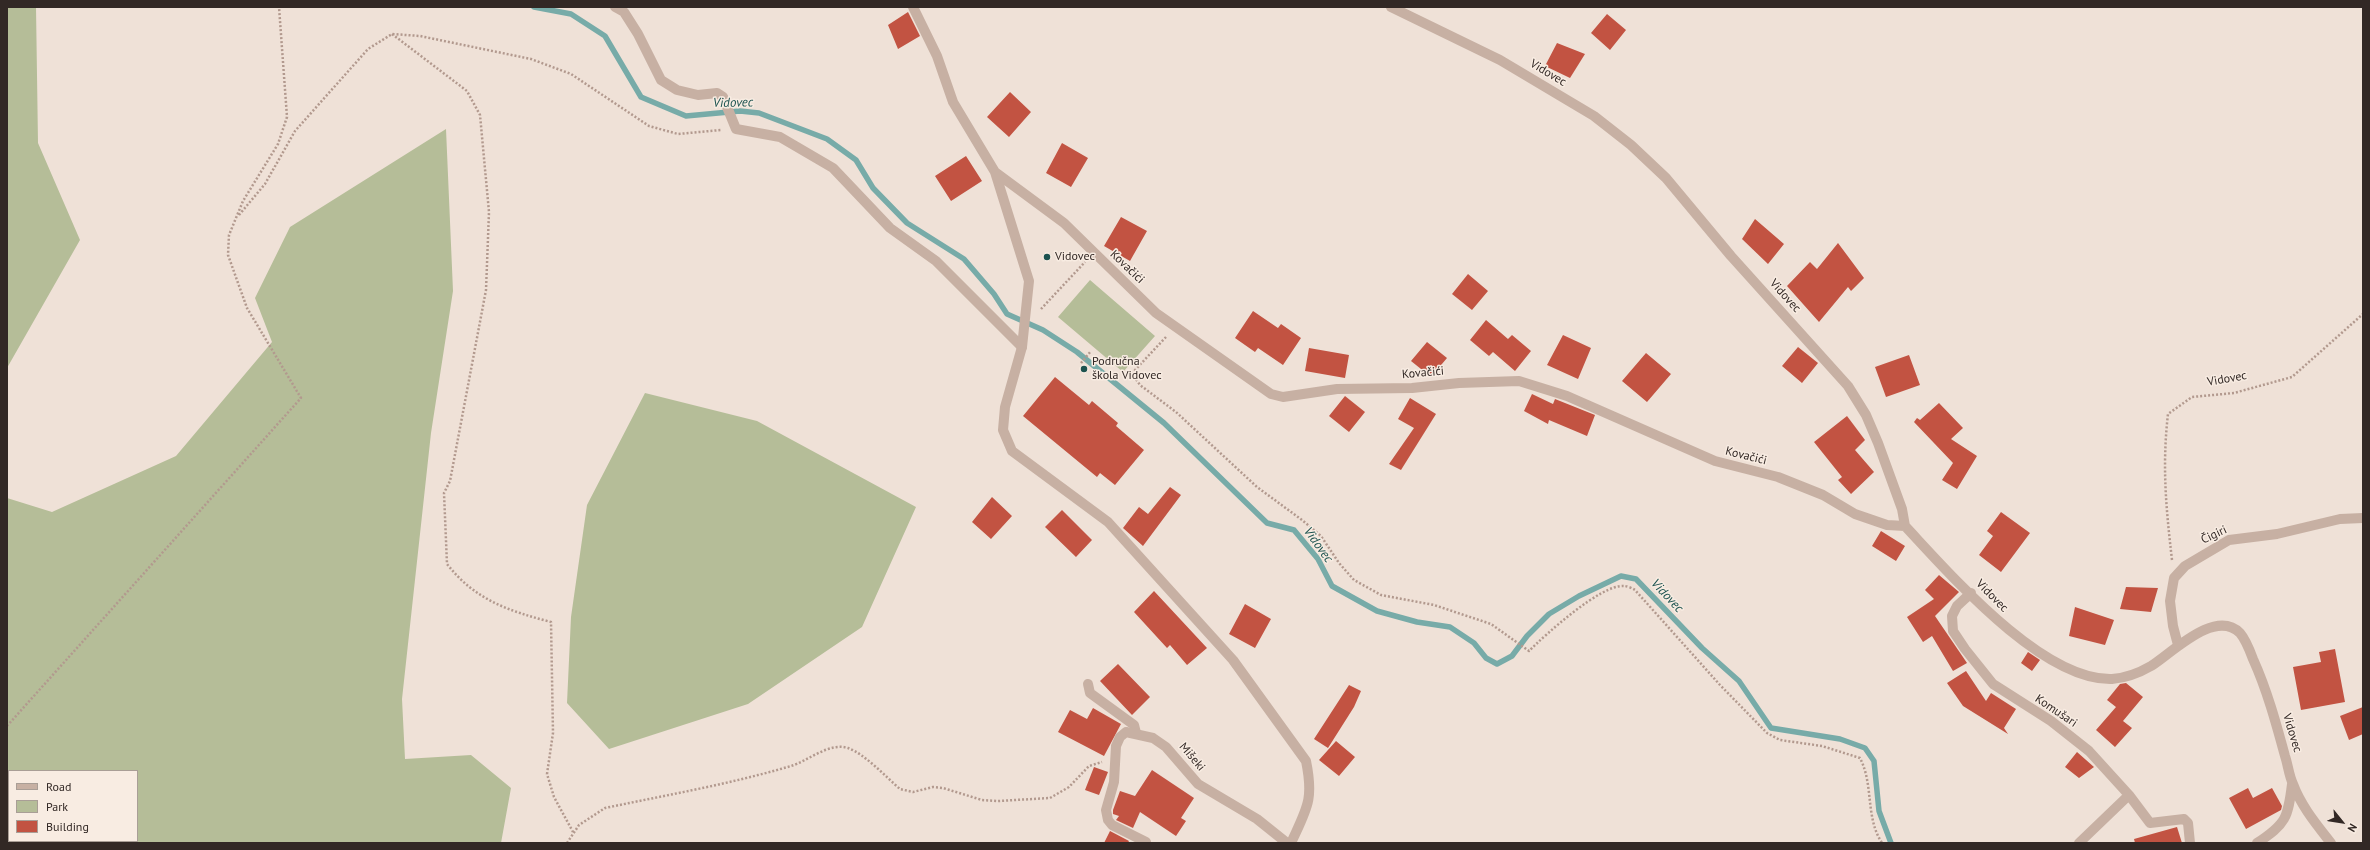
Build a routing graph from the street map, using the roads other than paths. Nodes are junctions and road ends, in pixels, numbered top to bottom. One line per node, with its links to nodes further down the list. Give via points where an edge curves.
1 (615, 7): 5 (street, via 624,12 638,34 661,80 677,90 698,95 717,93 723,97 734,126 780,137 833,168 890,228 936,261)
2 (913, 7): 4 (street, via 937,56 953,102)
3 (1391, 7): 7 (street, Vidovec, via 1500,60 1594,116 1631,145 1666,178 1731,256 1848,386 1866,415 1878,443 1902,509)
4 (995, 172): 5 (street, via 1029,281); 7 (street, Kovačići, via 1064,223 1156,313 1261,388 1283,397 1337,389 1412,388 1519,381 1567,396 1715,461 1778,477 1823,495 1855,514 1887,525)
5 (1022, 347): 16 (street, via 1005,407 1003,430 1012,451 1108,522 1233,660 1306,762 1310,780 1309,803)
6 (2363, 518): 9 (street, Čigiri, via 2340,519 2277,534 2229,540 2185,566 2174,578 2170,601)
7 (1905, 526): 8 (street, Vidovec)
8 (1971, 594): 9 (street, Vidovec, via 2020,640 2088,677 2102,679 2130,676 2150,666); 13 (street, Komušari, via 1957,606 1952,616 1953,631 1965,649 1994,684 2051,721 2089,751)
9 (2178, 645): 12 (street, Vidovec, via 2207,628 2231,627 2240,633 2264,684)
10 (1088, 684): 11 (street, via 1090,692 1134,725)
11 (1136, 733): 14 (street, via 1126,732 1116,746 1114,782 1106,810 1112,825); 15 (street, Mišeki, via 1153,738 1166,746 1198,784 1257,819)
12 (2292, 784): 19 (street, via 2284,822); 20 (street, Vidovec, via 2313,822)
13 (2129, 795): 17 (street); 18 (street, Komušari, via 2150,823 2184,819 2188,823)
14 (1146, 842)
15 (1287, 843)
16 (1291, 843)
17 (2079, 843)
18 (2190, 843)
19 (2257, 843)
20 (2331, 843)

